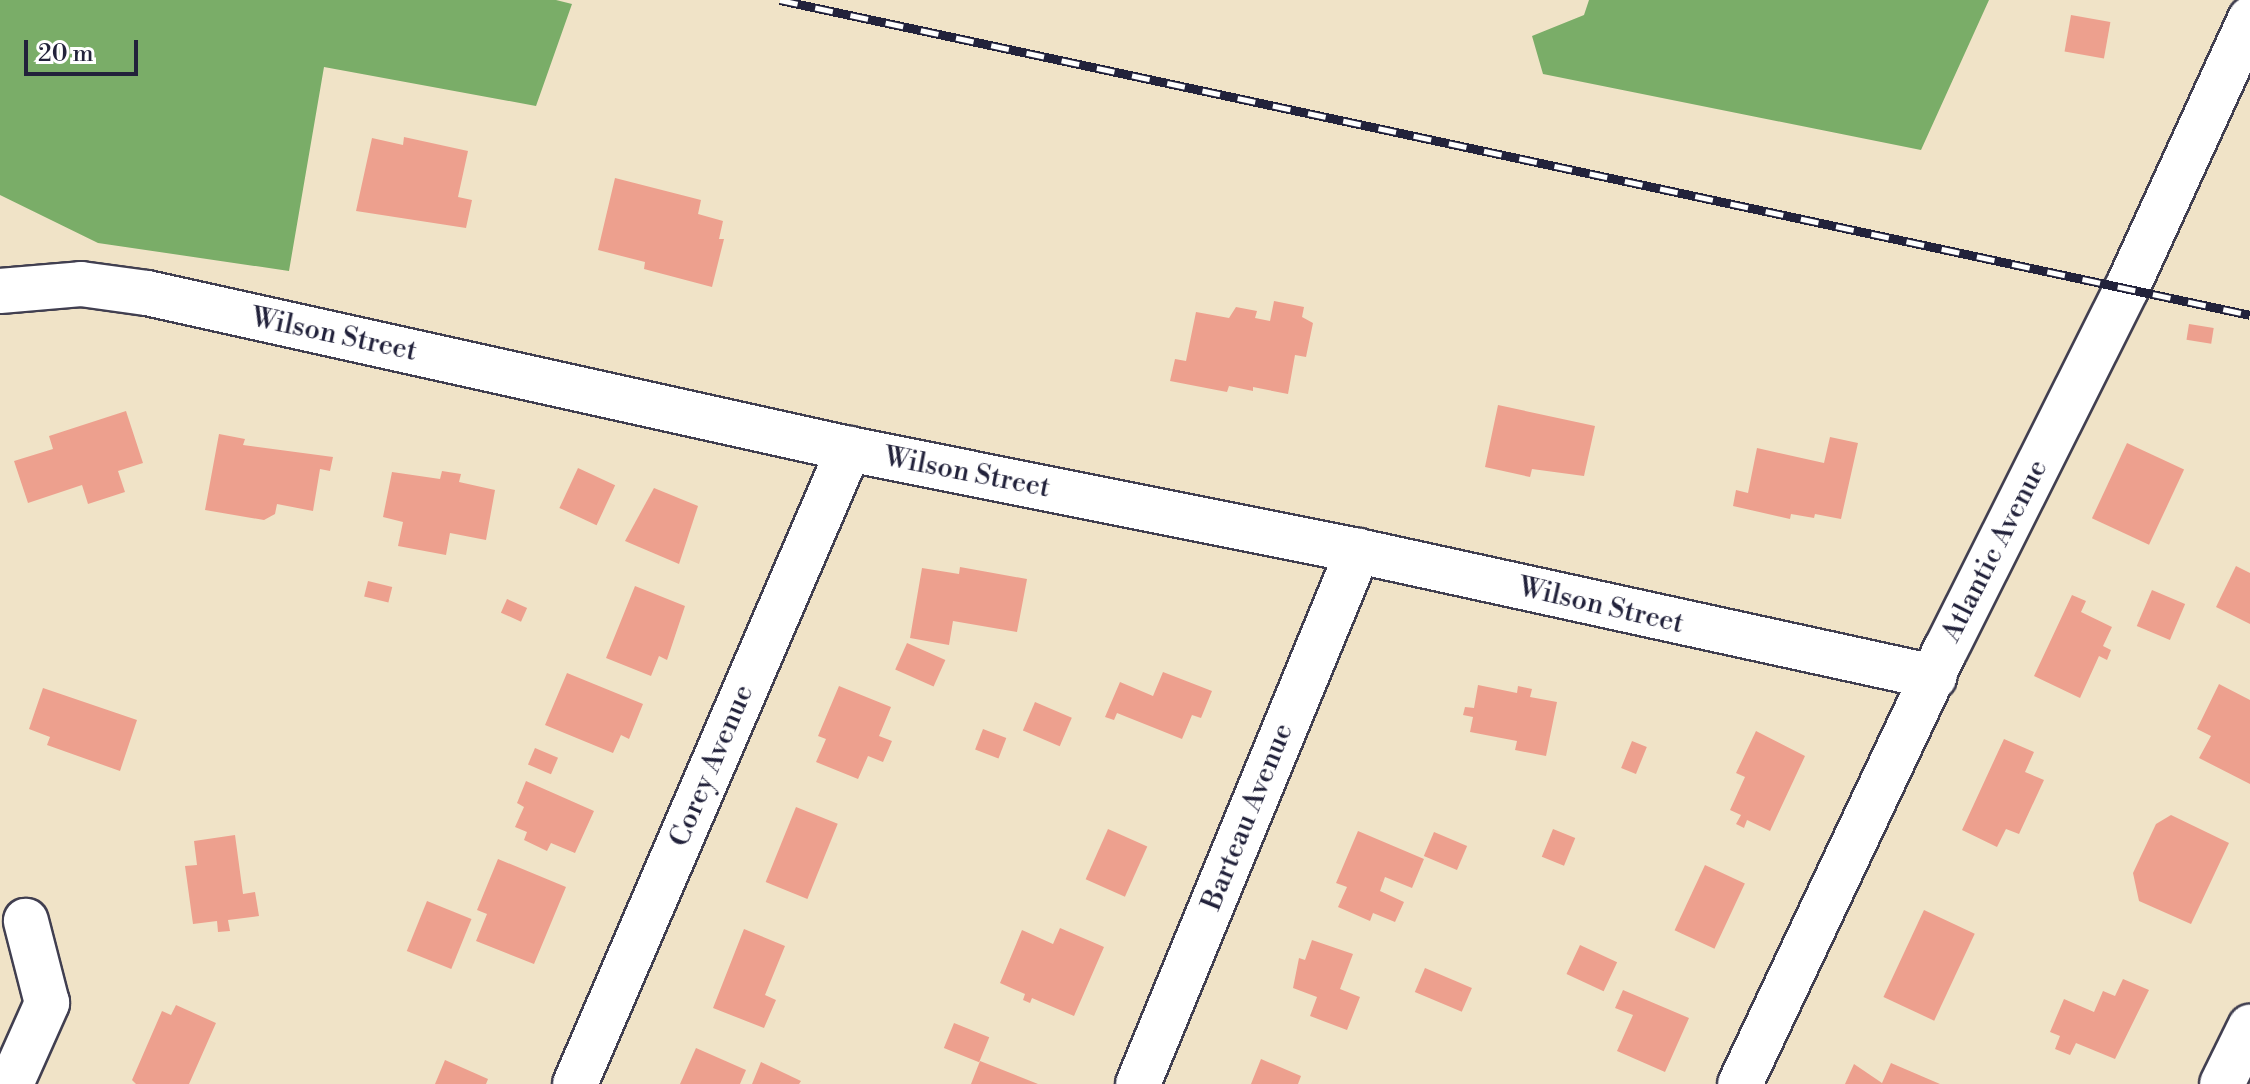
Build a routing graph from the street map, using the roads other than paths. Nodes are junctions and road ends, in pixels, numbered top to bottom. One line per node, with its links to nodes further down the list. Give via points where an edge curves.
1 (2250, 19): 5 (street, Atlantic Avenue, via 2127,288)
2 (0, 291): 3 (street, Wilson Street, via 81,284 147,293)
3 (849, 449): 4 (street, Wilson Street); 9 (street, Corey Avenue)
4 (1358, 551): 5 (street, Wilson Street); 10 (street, Barteau Avenue)
5 (1934, 677): 11 (street, Atlantic Avenue)
6 (26, 921): 8 (street, via 47,1003)
7 (2250, 1027): 12 (street)
8 (11, 1084)
9 (575, 1084)
10 (1138, 1084)
11 (1740, 1084)
12 (2222, 1084)

